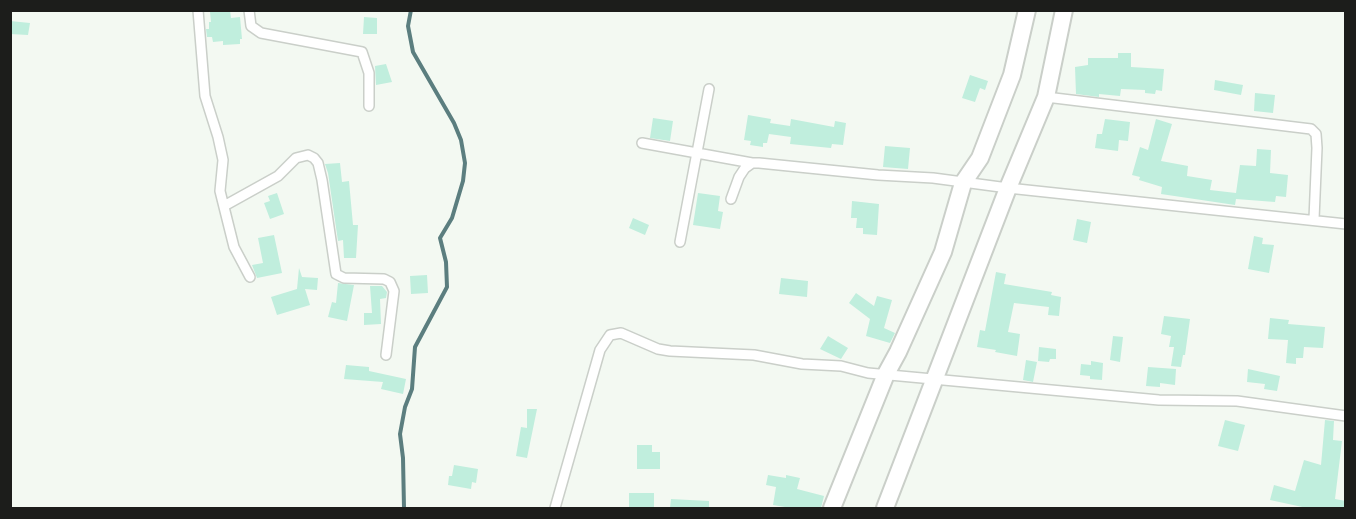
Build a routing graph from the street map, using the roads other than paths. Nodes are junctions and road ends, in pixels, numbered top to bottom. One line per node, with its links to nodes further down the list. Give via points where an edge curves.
1 (198, 10): 14 (street, via 205,96 223,160 220,191)
2 (249, 10): 7 (street, via 251,26 261,33 362,52 369,73)
3 (1027, 10): 11 (highway, via 1012,75 980,158)
4 (1064, 10): 6 (highway)
5 (709, 88): 9 (street)
6 (1046, 97): 12 (highway); 15 (street, via 1311,129 1316,134 1317,148)
7 (369, 106)
8 (642, 143): 9 (street)
9 (697, 153): 10 (street); 17 (street)
10 (752, 163): 11 (street, via 933,177); 13 (street, via 739,177)
11 (963, 183): 12 (street); 20 (highway, via 943,252)
12 (1008, 188): 15 (street); 21 (highway)
13 (731, 199)
14 (224, 206): 18 (street, via 234,247); 19 (street, via 278,176 296,158 314,158 322,180 336,274 344,278 384,279 394,291)
15 (1314, 219): 16 (street)
16 (1346, 224)
17 (680, 242)
18 (250, 277)
19 (386, 355)
20 (886, 374): 21 (street); 23 (street, via 754,355 670,351 621,333 610,335 597,358); 24 (highway)
21 (936, 379): 22 (street, via 1159,399 1237,401); 25 (highway)
22 (1346, 416)
23 (555, 508)
24 (832, 508)
25 (885, 508)

